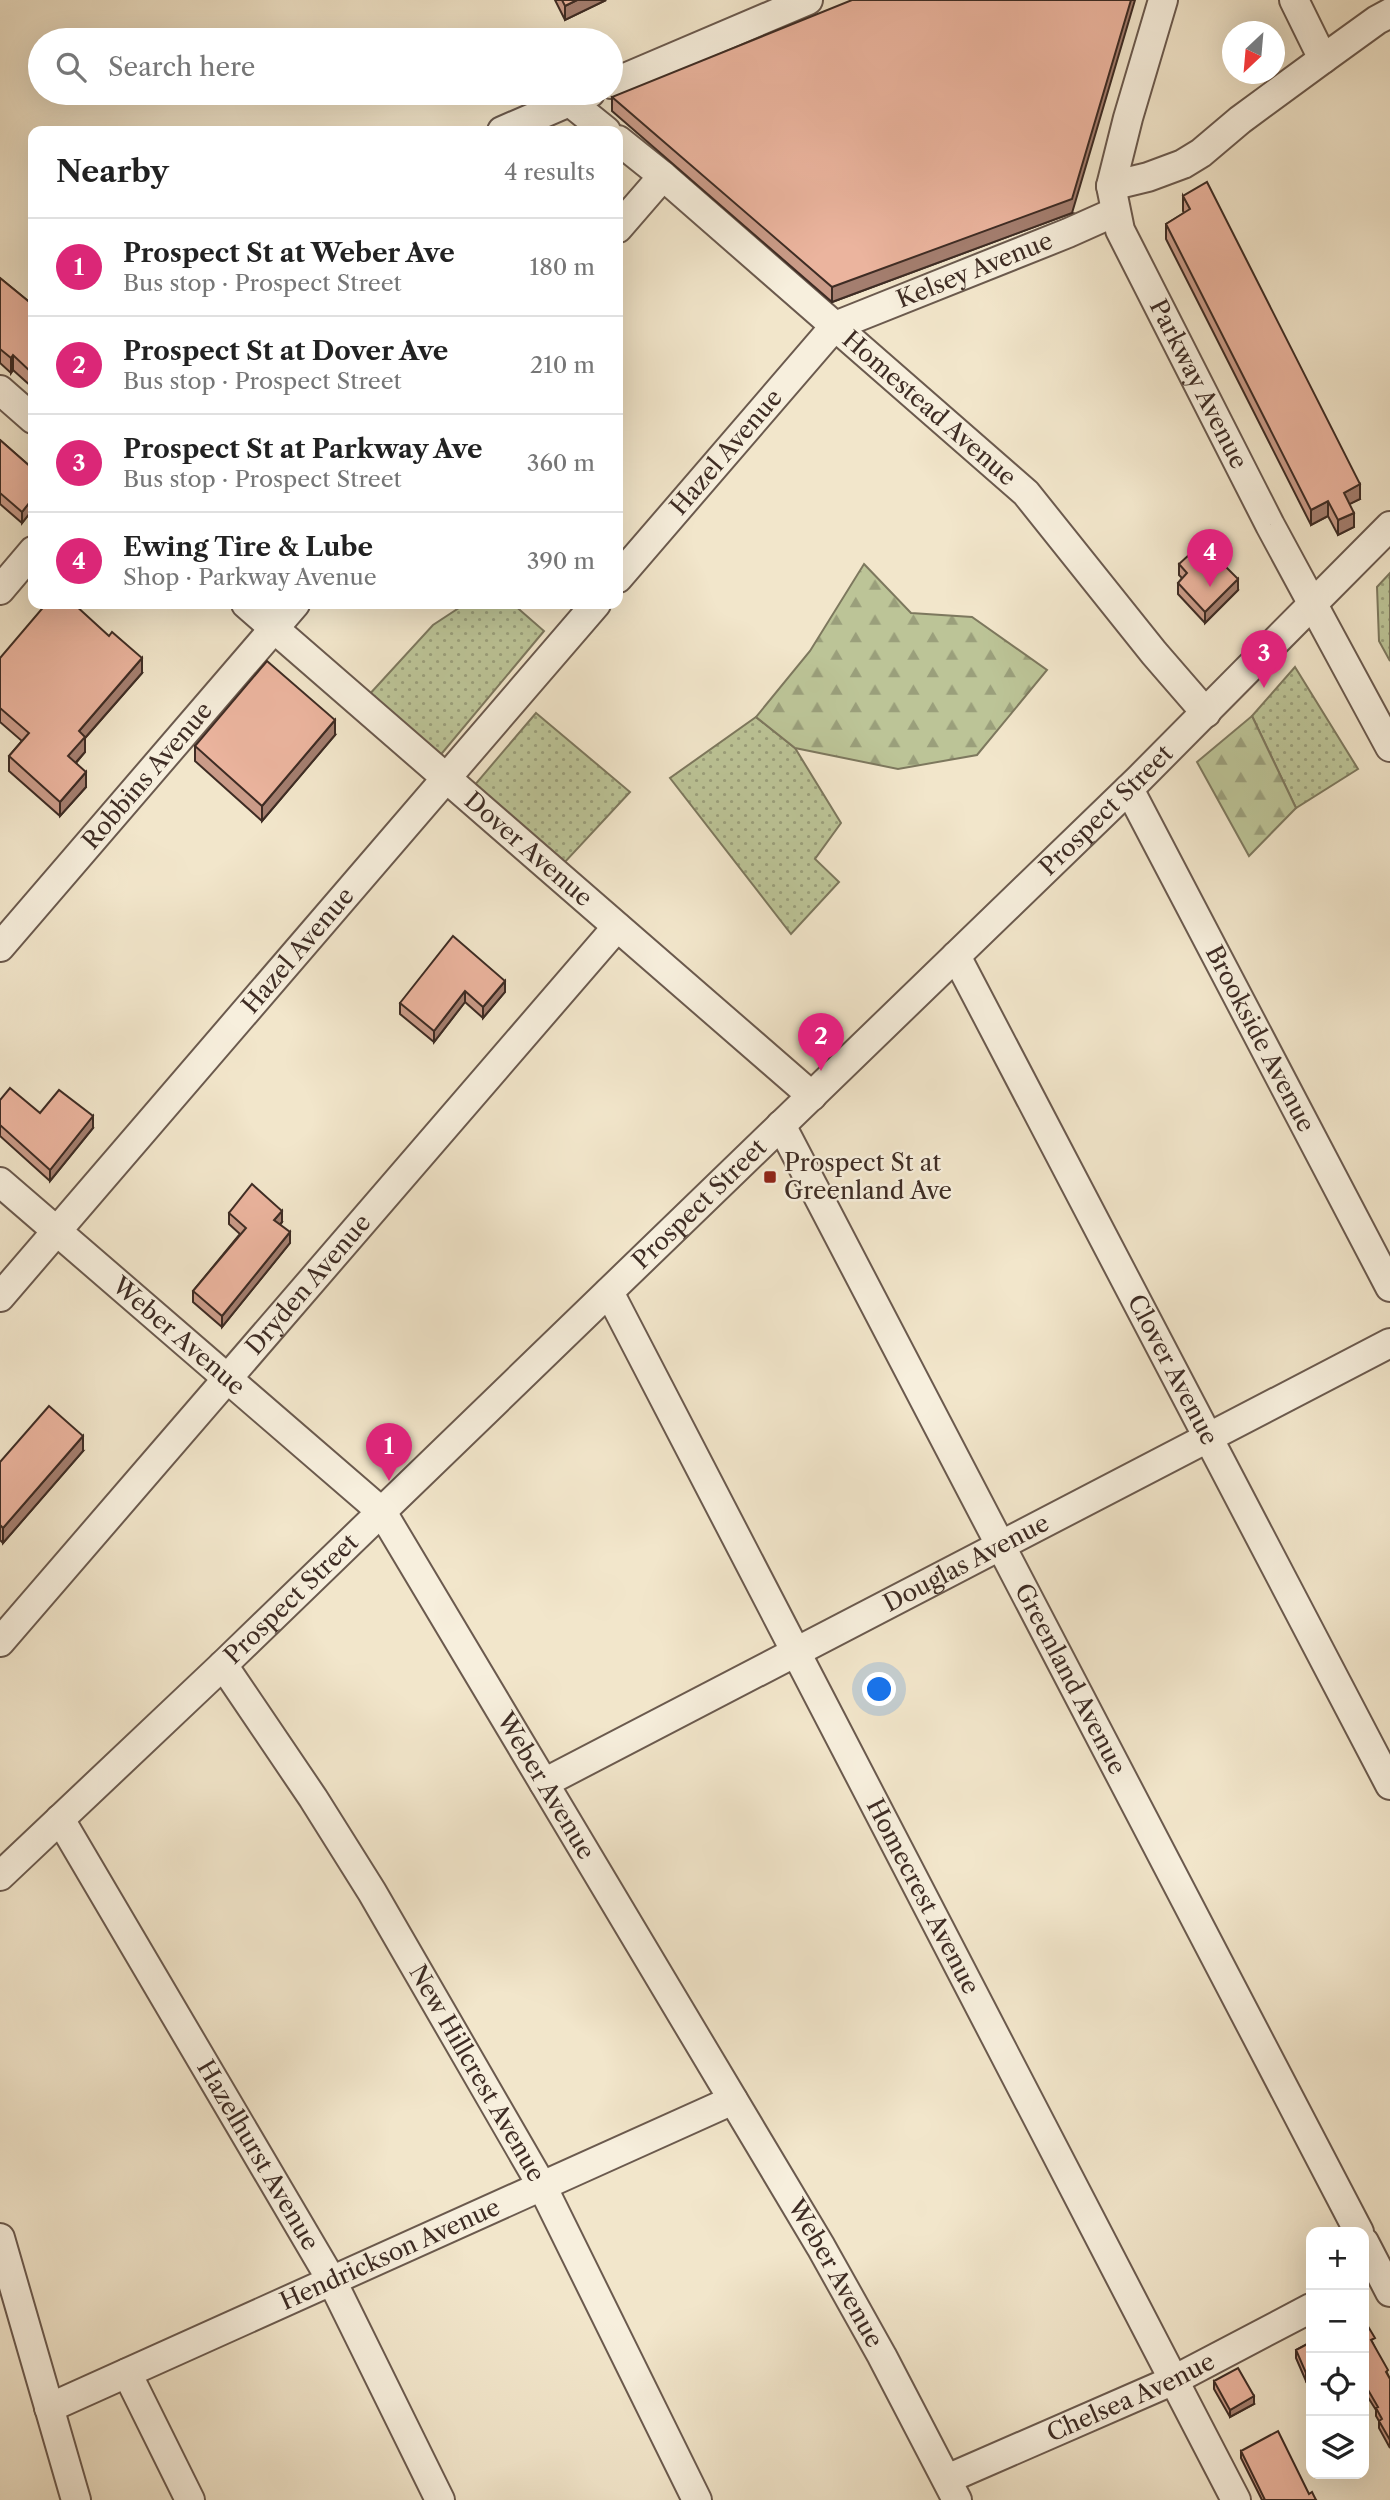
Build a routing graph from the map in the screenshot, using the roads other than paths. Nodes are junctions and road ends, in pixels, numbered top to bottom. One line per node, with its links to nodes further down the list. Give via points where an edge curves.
1 (808, 0): 6 (street)
2 (1163, 0): 13 (street, via 1128,118)
3 (1294, 0): 5 (street)
4 (1390, 13): 5 (street, Kelsey Avenue)
5 (1322, 59): 13 (street, Kelsey Avenue, via 1183,164 1148,177)
6 (623, 79)
7 (562, 105): 9 (street)
8 (586, 105): 10 (street)
9 (513, 126)
10 (602, 126)
11 (623, 144): 12 (street, Homestead Avenue)
12 (663, 176): 14 (street); 15 (street, Homestead Avenue)
13 (1113, 199): 15 (street, Kelsey Avenue, via 1068,233); 22 (street, Parkway Avenue, via 1126,242)
14 (623, 222)
15 (835, 326): 20 (street, Hazel Avenue); 27 (street, Homestead Avenue, via 1026,492)
16 (0, 390): 17 (street)
17 (28, 415)
18 (1390, 526): 22 (street, Prospect Street)
19 (28, 557): 21 (street)
20 (623, 572)
21 (0, 590)
22 (1315, 604): 27 (street, Prospect Street); 28 (street, Parkway Avenue)
23 (252, 609): 26 (street, Dover Avenue)
24 (291, 609): 26 (street, Robbins Avenue)
25 (592, 609): 29 (street, Hazel Avenue)
26 (274, 628): 29 (street, Dover Avenue); 32 (street, Robbins Avenue)
27 (1206, 713): 30 (street, Prospect Street)
28 (1390, 747)
29 (446, 778): 31 (street, Dover Avenue); 37 (street, Hazel Avenue)
30 (1129, 789): 33 (street, Prospect Street); 38 (street, Brookside Avenue)
31 (617, 927): 34 (street, Dover Avenue); 42 (street, Dryden Avenue)
32 (0, 947)
33 (956, 956): 34 (street, Prospect Street); 43 (street, Clover Avenue)
34 (811, 1096): 35 (street, Prospect Street)
35 (781, 1125): 39 (street, Prospect Street); 45 (street, Greenland Avenue)
36 (0, 1182): 37 (street, Weber Avenue)
37 (57, 1231): 40 (street, Hazel Avenue); 42 (street, Weber Avenue)
38 (1390, 1287)
39 (609, 1292): 44 (street, Prospect Street); 47 (street, Homecrest Avenue)
40 (0, 1297)
41 (1390, 1343): 43 (street, Douglas Avenue)
42 (227, 1378): 44 (street, Weber Avenue); 46 (street, Dryden Avenue)
43 (1208, 1437): 45 (street, Douglas Avenue); 50 (street, Clover Avenue)
44 (382, 1512): 48 (street, Prospect Street); 49 (street, Weber Avenue)
45 (1001, 1545): 47 (street, Douglas Avenue); 55 (street, Greenland Avenue)
46 (0, 1642)
47 (796, 1652): 49 (street, Douglas Avenue); 62 (street, Homecrest Avenue)
48 (223, 1665): 51 (street, Prospect Street); 54 (street, New Hillcrest Avenue, via 372,1892)
49 (544, 1783): 53 (street, Weber Avenue)
50 (1390, 1785)
51 (60, 1819): 52 (street, Prospect Street); 59 (street, Hazelhurst Avenue)
52 (0, 1876)
53 (733, 2100): 54 (street, Hendrickson Avenue); 64 (street, Weber Avenue, via 841,2283)
54 (542, 2186): 59 (street, Hendrickson Avenue); 68 (street, New Hillcrest Avenue)
55 (1356, 2227)
56 (0, 2238): 63 (street)
57 (1369, 2253): 58 (street)
58 (1381, 2278)
59 (332, 2281): 61 (street, Hendrickson Avenue); 67 (street, Hazelhurst Avenue)
60 (1306, 2311): 62 (street, Chelsea Avenue)
61 (127, 2373): 63 (street, Hendrickson Avenue); 66 (street)
62 (1174, 2380): 64 (street, Chelsea Avenue); 69 (street, Homecrest Avenue)
63 (49, 2408): 65 (street)
64 (952, 2490)
65 (76, 2500)
66 (190, 2500)
67 (440, 2500)
68 (697, 2500)
69 (1236, 2500)

